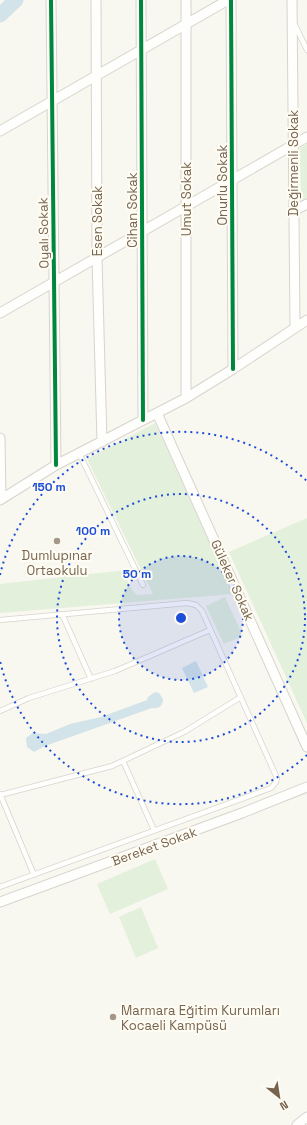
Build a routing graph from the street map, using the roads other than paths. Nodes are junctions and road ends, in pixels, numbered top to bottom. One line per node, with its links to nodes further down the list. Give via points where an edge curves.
1 (51, 0): 13 (street, Oyalı Sokak)
2 (96, 0): 12 (street, Esen Sokak)
3 (141, 0): 11 (street, Cihan Sokak)
4 (186, 0): 9 (street, Umut Sokak)
5 (228, 0): 9 (street)
6 (231, 0): 17 (street, Onurlu Sokak)
7 (292, 0): 8 (street, Değirmenli Sokak)
8 (292, 17): 10 (lane); 16 (street, Değirmenli Sokak)
9 (187, 24): 11 (street); 19 (street, Umut Sokak)
10 (307, 50)
11 (141, 51): 12 (street); 21 (street, Cihan Sokak)
12 (96, 77): 13 (street); 22 (street, Esen Sokak)
13 (52, 102): 14 (street); 23 (street, Oyalı Sokak)
14 (0, 131)
15 (307, 137): 16 (street)
16 (293, 144): 17 (street); 20 (street, Değirmenli Sokak)
17 (232, 180): 19 (street); 27 (street, Onurlu Sokak)
18 (307, 204): 20 (street)
19 (186, 207): 21 (street); 28 (street, Umut Sokak)
20 (293, 211): 26 (street, Değirmenli Sokak)
21 (142, 232): 22 (street); 30 (street, Cihan Sokak)
22 (97, 257): 23 (street); 32 (street, Esen Sokak)
23 (54, 282): 24 (street); 34 (street, Oyalı Sokak)
24 (0, 313)
25 (307, 320): 26 (street)
26 (295, 327): 27 (street)
27 (233, 369): 28 (street)
28 (186, 398): 29 (street)
29 (157, 413): 30 (street); 43 (street, Güleker Sokak)
30 (143, 420): 32 (street)
31 (0, 438): 35 (street)
32 (102, 442): 33 (street)
33 (79, 453): 34 (street); 36 (lane)
34 (56, 465): 35 (street)
35 (1, 499)
36 (143, 585)
37 (62, 614): 38 (lane); 39 (lane, via 192,603 199,607); 40 (lane)
38 (0, 620)
39 (210, 630): 40 (lane, via 133,664); 41 (lane)
40 (91, 679): 42 (lane, via 29,698)
41 (241, 697): 44 (lane, via 184,732); 47 (lane, via 276,774 274,785)
42 (0, 711)
43 (307, 747)
44 (123, 761): 46 (lane, via 85,774); 47 (lane)
45 (307, 787): 50 (street, Bereket Sokak)
46 (0, 794): 48 (lane)
47 (154, 830): 48 (lane)
48 (34, 874): 49 (lane)
49 (0, 887)
50 (0, 902)
51 (307, 1117): 52 (street)
52 (297, 1125)

